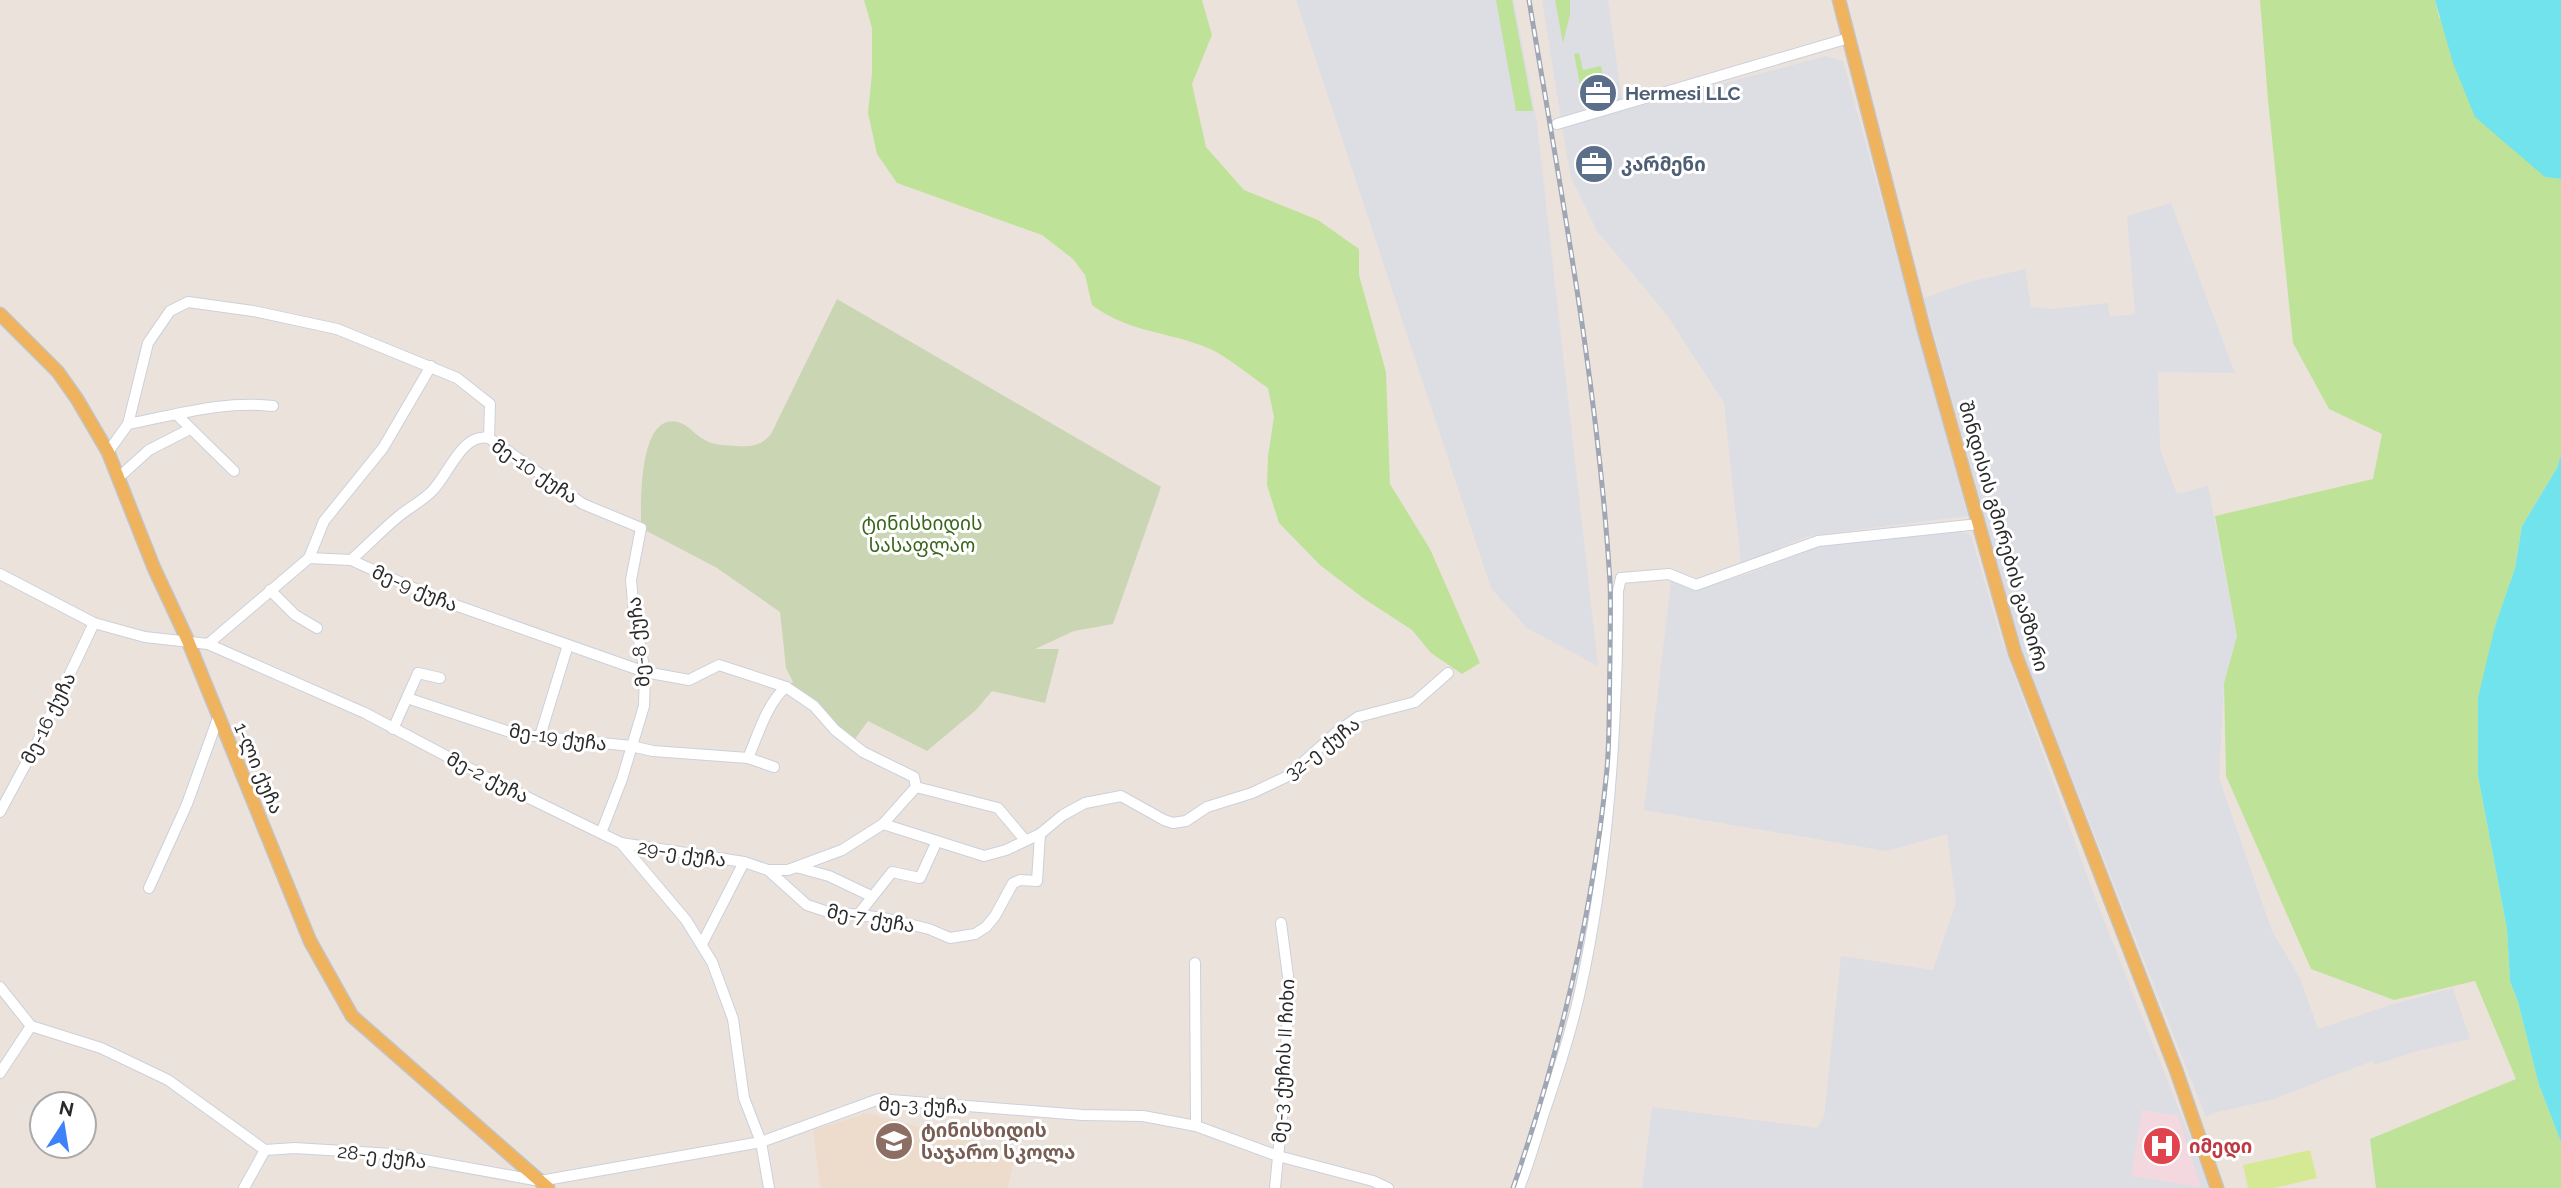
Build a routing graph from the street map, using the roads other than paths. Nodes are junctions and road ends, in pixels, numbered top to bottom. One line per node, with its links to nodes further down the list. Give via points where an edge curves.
1 (1839, 0): 2 (main road, შინდისის გმირების გამზირი)
2 (1849, 38): 3 (street); 14 (main road, შინდისის გმირების გამზირი)
3 (1557, 124)
4 (0, 314): 11 (main road, 1-ლი ქუჩა, via 58,372)
5 (431, 366): 8 (street, via 337,328 188,302 170,311 148,343); 10 (street, via 457,378 489,404); 16 (street, via 383,448 324,521)
6 (273, 406): 7 (street, via 213,407)
7 (177, 415): 8 (street); 9 (street)
8 (128, 425): 11 (street)
9 (190, 429): 12 (street); 13 (street, via 149,450)
10 (489, 439): 15 (street, მე-10 ქუჩა, via 583,504); 17 (street, მე-10 ქუჩა, via 475,438 433,491)
11 (108, 452): 13 (main road, 1-ლი ქუჩა)
12 (234, 471)
13 (118, 478): 22 (main road, 1-ლი ქუჩა)
14 (1979, 524): 65 (street, via 1818,541 1696,585 1669,574 1620,578 1618,695 1592,930 1579,999); 66 (main road, შინდისის გმირების გამზირი, via 2015,653)
15 (640, 528): 25 (street, მე-8 ქუჩა, via 631,579)
16 (309, 558): 17 (street, მე-9 ქუჩა); 19 (street)
17 (351, 560): 24 (street, მე-9 ქუჩა, via 438,599)
18 (0, 574): 20 (street, მე-2 ქუჩა)
19 (270, 590): 21 (street, via 295,615); 23 (street)
20 (94, 623): 22 (street, მე-2 ქუჩა, via 145,637); 37 (street, მე-16 ქუჩა)
21 (317, 628)
22 (188, 641): 23 (street, მე-2 ქუჩა); 30 (main road, 1-ლი ქუჩა)
23 (208, 644): 31 (street, მე-2 ქუჩა)
24 (568, 645): 25 (street, მე-9 ქუჩა); 32 (street)
25 (645, 672): 28 (street, მე-9 ქუჩა, via 689,680 719,665); 33 (street, მე-8 ქუჩა, via 644,706)
26 (1448, 673): 40 (street, 32-ე ქუჩა, via 1415,702 1358,717 1288,776 1207,807 1186,821 1164,820 1121,796 1085,803)
27 (440, 678): 29 (street, via 418,673)
28 (786, 687): 34 (street); 36 (street, მე-9 ქუჩა, via 814,706 863,752 914,777)
29 (407, 698): 31 (street); 32 (street, მე-19 ქუჩა, via 516,734)
30 (218, 718): 47 (street, via 187,804); 60 (main road, 1-ლი ქუჩა, via 310,941 352,1016)
31 (393, 729): 39 (street, მე-2 ქუჩა)
32 (540, 736): 33 (street, მე-19 ქუჩა)
33 (631, 746): 34 (street, მე-19 ქუჩა); 39 (street, მე-8 ქუჩა)
34 (748, 758): 35 (street, მე-19 ქუჩა)
35 (774, 767)
36 (916, 788): 38 (street); 42 (street, via 998,808)
37 (0, 812)
38 (883, 824): 41 (street, 32-ე ქუჩა); 45 (street, via 842,850)
39 (601, 833): 43 (street, მე-2 ქუჩა)
40 (1040, 834): 42 (street, 32-ე ქუჩა); 49 (street, მე-7 ქუჩა, via 1037,881 1013,883 995,916 975,934 950,938 929,929)
41 (937, 841): 42 (street, 32-ე ქუჩა, via 984,856); 48 (street, via 920,878 892,872)
42 (1025, 841)
43 (621, 843): 44 (street, 29-ე ქუჩა); 51 (street, მე-2 ქუჩა)
44 (744, 862): 46 (street, 29-ე ქუჩა); 51 (street)
45 (796, 867): 46 (street); 48 (street)
46 (768, 870): 49 (street, მე-7 ქუჩა, via 807,905)
47 (149, 888)
48 (872, 896): 49 (street)
49 (858, 915)
50 (1281, 923): 59 (street, მე-3 ქუჩის II ჩიხი, via 1289,984)
51 (702, 944): 57 (street, მე-2 ქუჩა, via 733,1019 744,1098)
52 (1195, 963): 56 (street)
53 (0, 987): 54 (street)
54 (32, 1026): 55 (street); 58 (street, via 101,1048 167,1080)
55 (0, 1073)
56 (1196, 1126): 57 (street, მე-3 ქუჩა, via 1143,1116 879,1100); 59 (street, მე-3 ქუჩა)
57 (761, 1142): 60 (street, მე-3 ქუჩა); 62 (street, მე-2 ქუჩა)
58 (265, 1150): 60 (street, 28-ე ქუჩა, via 392,1154); 61 (street)
59 (1278, 1156): 63 (street, მე-3 ქუჩის II ჩიხი); 64 (street, მე-3 ქუჩა)
60 (544, 1185)
61 (244, 1188)
62 (769, 1188)
63 (1275, 1188)
64 (1388, 1188)
65 (1519, 1188)
66 (2217, 1188)

